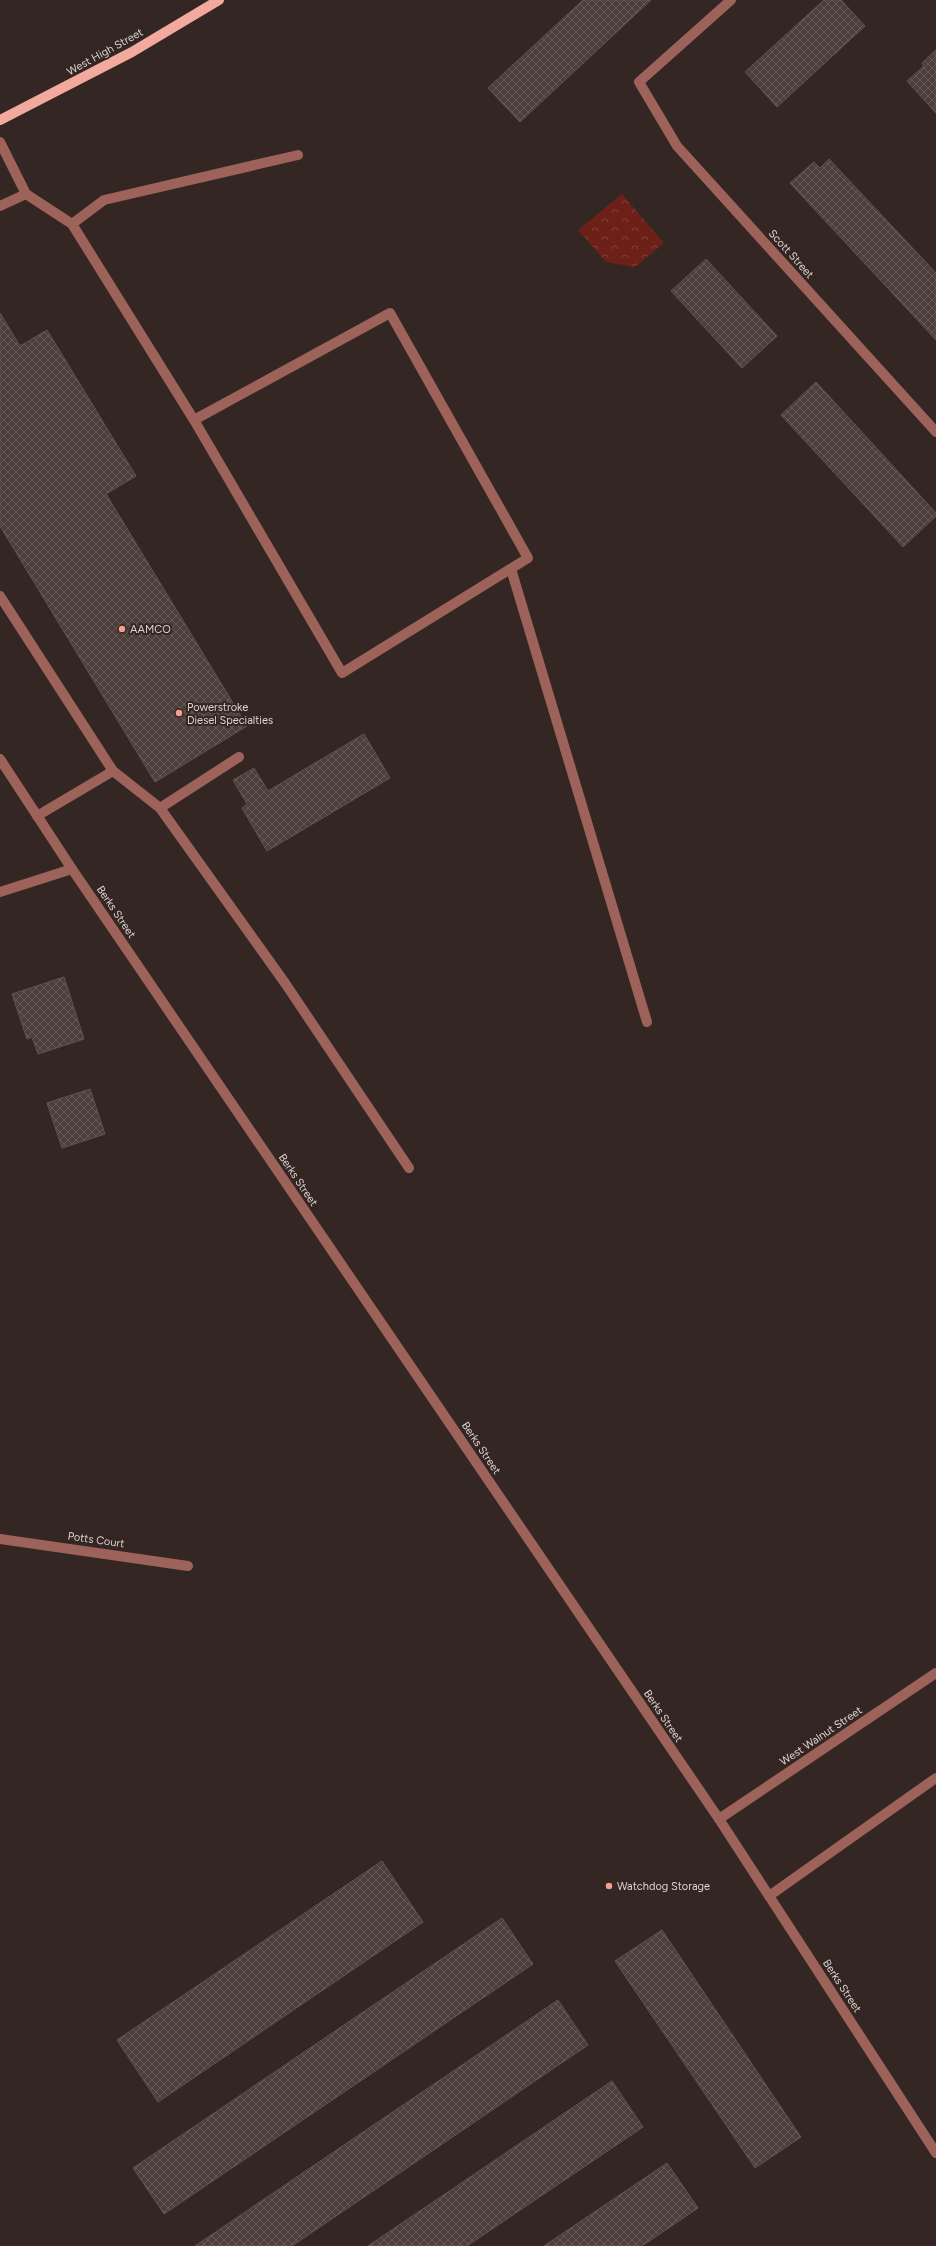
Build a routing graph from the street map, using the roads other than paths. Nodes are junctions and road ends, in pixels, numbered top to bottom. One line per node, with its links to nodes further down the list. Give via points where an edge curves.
1 (219, 0): 3 (main road, West High Street, via 132,52)
2 (731, 0): 10 (street, Scott Street, via 639,82 677,146)
3 (0, 120)
4 (0, 142): 6 (street)
5 (298, 155): 8 (street, via 104,200)
6 (26, 194): 7 (street); 8 (street)
7 (0, 206)
8 (72, 224): 9 (street)
9 (194, 420): 11 (street, via 342,674); 11 (street, via 390,313 528,558)
10 (936, 432)
11 (511, 569): 20 (street)
12 (0, 596): 15 (street)
13 (239, 757): 16 (street)
14 (0, 759): 17 (street, Berks Street)
15 (114, 771): 16 (street); 17 (street)
16 (160, 808): 21 (street, via 285,983)
17 (37, 816): 18 (street, Berks Street)
18 (72, 869): 19 (street); 26 (street, Berks Street)
19 (0, 892)
20 (647, 1022)
21 (409, 1168)
22 (0, 1539): 23 (street, Potts Court)
23 (188, 1566)
24 (936, 1673): 26 (street, West Walnut Street)
25 (936, 1778): 27 (street)
26 (719, 1819): 27 (street, Berks Street)
27 (769, 1896): 28 (street, Berks Street)
28 (936, 2153)

